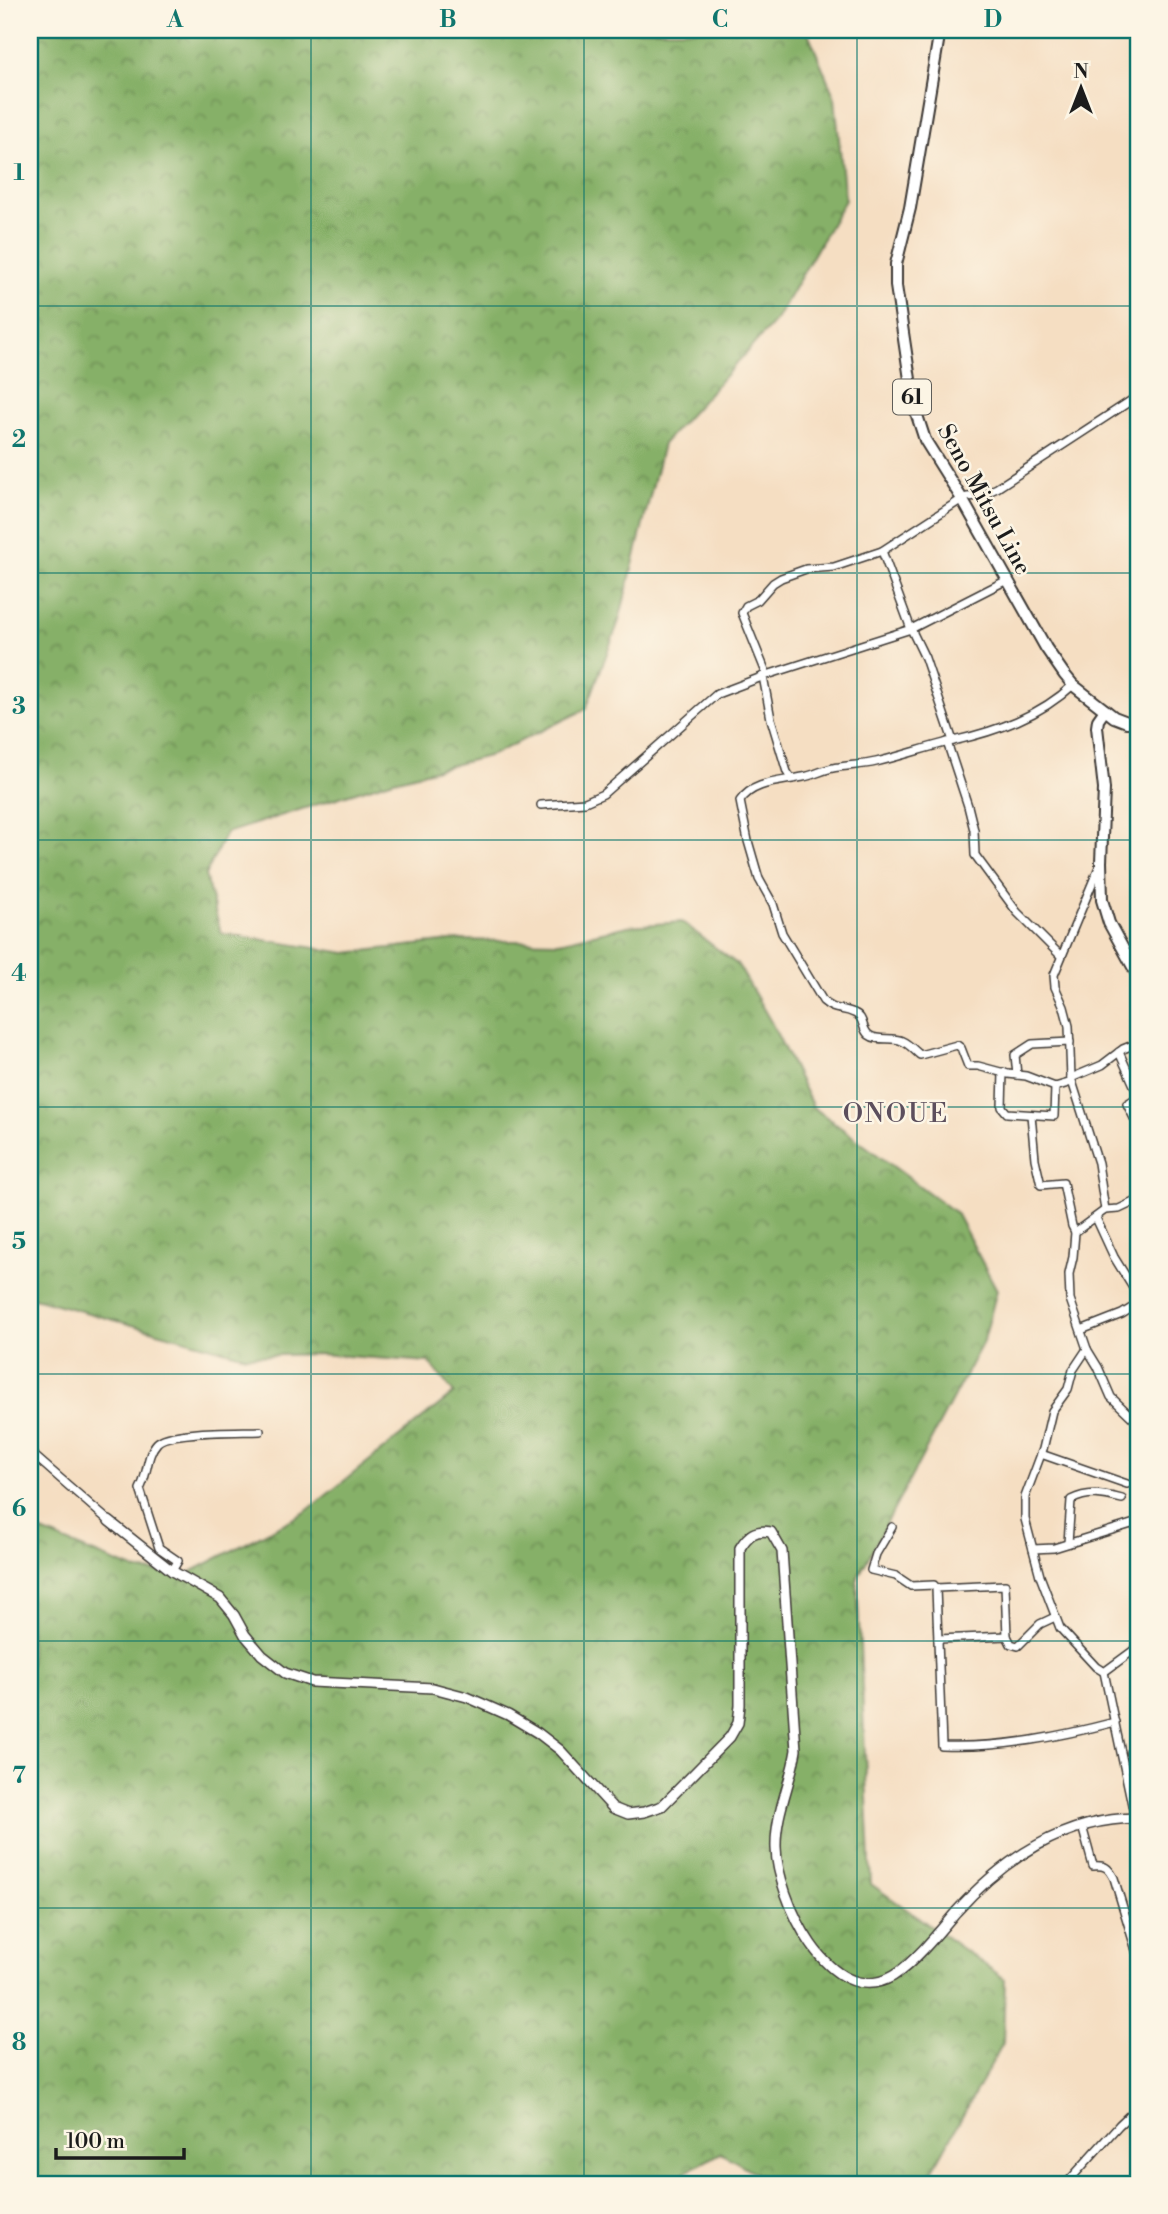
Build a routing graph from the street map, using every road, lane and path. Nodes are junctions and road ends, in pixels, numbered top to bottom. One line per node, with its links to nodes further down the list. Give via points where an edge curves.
1 (940, 30): 3 (main road, Seno Mitsu Line / 61, via 895,279 920,425)
2 (1138, 397): 3 (street, via 997,488)
3 (962, 499): 4 (street); 5 (main road, Seno Mitsu Line / 61)
4 (882, 551): 6 (street); 7 (street, via 834,567 796,571 746,606 742,613)
5 (1007, 580): 6 (street); 8 (main road, Seno Mitsu Line / 61)
6 (911, 629): 7 (street); 11 (street, via 925,658)
7 (765, 675): 12 (street, via 771,719); 13 (street, via 717,694 603,794 585,802)
8 (1073, 685): 9 (main road, Seno Mitsu Line / 61); 11 (street, via 1036,712 998,729)
9 (1105, 710): 10 (main road, Seno Mitsu Line / 61, via 1127,722); 14 (main road, via 1097,727 1104,789)
10 (1138, 720)
11 (950, 742): 12 (street); 15 (street, via 974,831 975,855 1017,912)
12 (791, 778): 20 (street, via 757,788 740,801 759,879 782,933 823,1001 830,1008 857,1014 864,1030 875,1038 902,1041 924,1055 957,1045 968,1066)
13 (541, 805)
14 (1101, 862): 15 (street); 16 (main road, via 1104,909)
15 (1061, 956): 17 (street, via 1055,987)
16 (1138, 976)
17 (1070, 1042): 21 (street, via 1032,1044 1015,1055); 22 (street)
18 (1138, 1043): 19 (street)
19 (1119, 1052): 22 (street); 24 (street)
20 (1003, 1072): 21 (street); 25 (street, via 1003,1111)
21 (1017, 1075): 23 (street)
22 (1071, 1080): 23 (street); 28 (street, via 1098,1163)
23 (1055, 1087): 25 (street, via 1054,1116)
24 (1138, 1096): 26 (street, via 1127,1104)
25 (1031, 1115): 30 (street, via 1041,1185 1063,1183)
26 (1138, 1126)
27 (1137, 1204): 28 (street)
28 (1105, 1210): 29 (street)
29 (1096, 1218): 30 (street); 31 (street)
30 (1075, 1232): 33 (street, via 1070,1299)
31 (1138, 1296)
32 (1138, 1304): 33 (street)
33 (1081, 1330): 34 (street)
34 (1087, 1349): 35 (street, via 1111,1397); 38 (street, via 1052,1410)
35 (1138, 1423)
36 (260, 1431): 46 (street, via 172,1435 156,1443 140,1489 159,1548 178,1561)
37 (30, 1452): 41 (street)
38 (1041, 1454): 39 (street); 45 (street, via 1025,1497)
39 (1127, 1484)
40 (1122, 1499): 44 (street, via 1101,1493 1071,1500)
41 (109, 1521): 46 (street)
42 (1138, 1522): 44 (street)
43 (892, 1527): 47 (street, via 871,1570 896,1576 911,1586)
44 (1068, 1543): 45 (street)
45 (1033, 1549): 48 (street)
46 (172, 1571): 55 (street, via 220,1598 262,1655 285,1673 312,1682 433,1688 467,1697 538,1733 560,1750 613,1808 628,1814 662,1806 730,1737 738,1723 740,1548 752,1533 771,1532 782,1551 796,1749 777,1822 777,1863 793,1913 823,1959 851,1980 879,1982 894,1976 1007,1863)
47 (936, 1588): 49 (street, via 1005,1586); 50 (street)
48 (1055, 1617): 49 (street, via 1040,1624 1018,1646); 52 (street, via 1060,1628)
49 (1007, 1636): 50 (street)
50 (938, 1639): 53 (street, via 943,1746 978,1747 1063,1736)
51 (1138, 1647): 52 (street)
52 (1104, 1672): 53 (street)
53 (1115, 1722): 54 (street)
54 (1136, 1818): 55 (street); 56 (street)
55 (1082, 1826): 57 (street, via 1093,1866 1110,1869 1114,1878)
56 (1138, 1833)
57 (1138, 1957)
58 (1138, 2107): 59 (street)
59 (1066, 2184)

